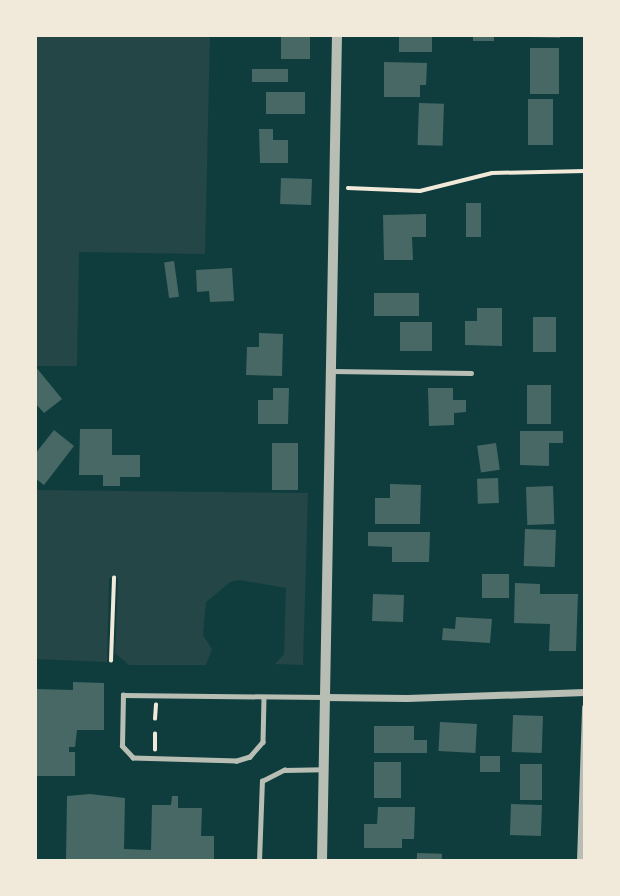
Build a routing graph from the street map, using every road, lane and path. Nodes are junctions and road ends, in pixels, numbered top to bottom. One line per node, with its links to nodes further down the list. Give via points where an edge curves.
1 (337, 35): 3 (street)
2 (585, 171): 3 (path, via 492,173 420,191)
3 (335, 188): 4 (street)
4 (331, 371): 5 (lane); 9 (street)
5 (471, 373)
6 (114, 579): 7 (path)
7 (111, 661)
8 (585, 692): 9 (street)
9 (325, 697): 10 (lane); 14 (street)
10 (264, 698): 10 (lane, via 123,695 122,746 133,758 237,761 250,757 263,742)
11 (156, 705): 13 (path)
12 (585, 707): 17 (street)
13 (155, 719)
14 (324, 769): 15 (lane, via 284,770 262,781); 16 (street)
15 (258, 861)
16 (322, 861)
17 (580, 861)

